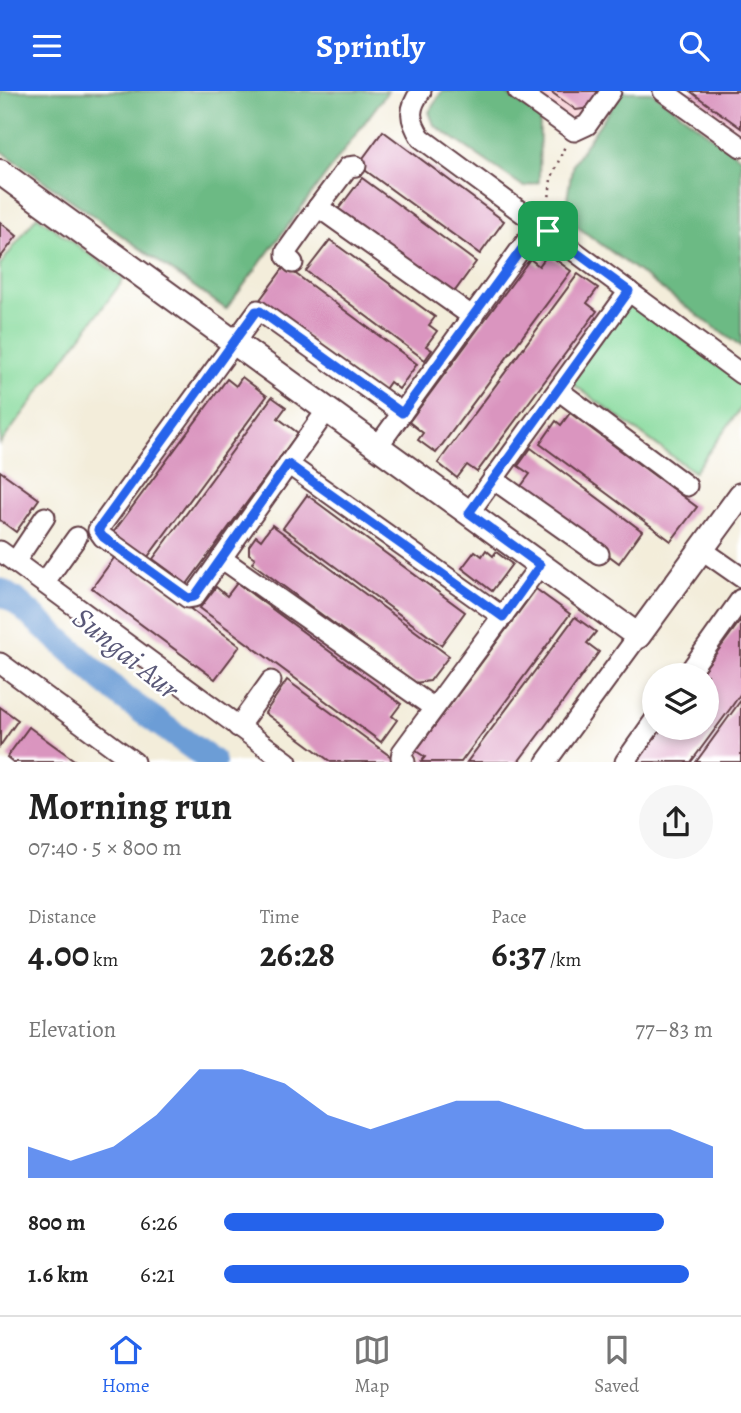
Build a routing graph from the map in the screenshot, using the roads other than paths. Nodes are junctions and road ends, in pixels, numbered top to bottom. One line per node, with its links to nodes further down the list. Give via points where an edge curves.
1 (611, 91): 3 (street, via 580,128)
2 (663, 91): 5 (street)
3 (528, 94)
4 (417, 97): 9 (street, via 410,110 421,138)
5 (741, 147)
6 (356, 166): 8 (street, via 348,167)
7 (0, 172): 13 (main road)
8 (318, 207): 10 (street, via 286,252); 12 (street)
9 (543, 228): 11 (street); 12 (street)
10 (293, 263)
11 (629, 291): 14 (street); 15 (street)
12 (473, 317): 17 (street)
13 (234, 342): 16 (main road); 17 (street, via 260,311); 29 (street, via 98,530 188,598 194,597)
14 (741, 374)
15 (558, 390): 20 (street); 21 (street)
16 (327, 410): 18 (main road); 19 (street)
17 (402, 413): 18 (street)
18 (377, 446): 23 (main road)
19 (288, 464): 29 (street); 34 (street)
20 (493, 479): 23 (street); 27 (street)
21 (687, 485)
22 (741, 495): 26 (main road)
23 (469, 513): 30 (main road)
24 (45, 517): 28 (street)
25 (77, 537): 32 (street)
26 (701, 549): 31 (street); 35 (main road)
27 (598, 554)
28 (7, 557): 32 (street)
29 (221, 558): 39 (street)
30 (540, 565): 34 (street); 35 (main road)
31 (741, 577)
32 (44, 583): 40 (street)
33 (741, 599): 37 (street)
34 (503, 617): 39 (street)
35 (638, 636): 45 (street)
36 (0, 663): 43 (street)
37 (696, 663)
38 (271, 681): 40 (street)
39 (434, 708): 42 (street, via 402,751)
40 (238, 727): 44 (street)
41 (642, 738): 46 (street)
42 (403, 759)
43 (134, 762)
44 (287, 762)
45 (546, 762)
46 (625, 762)

